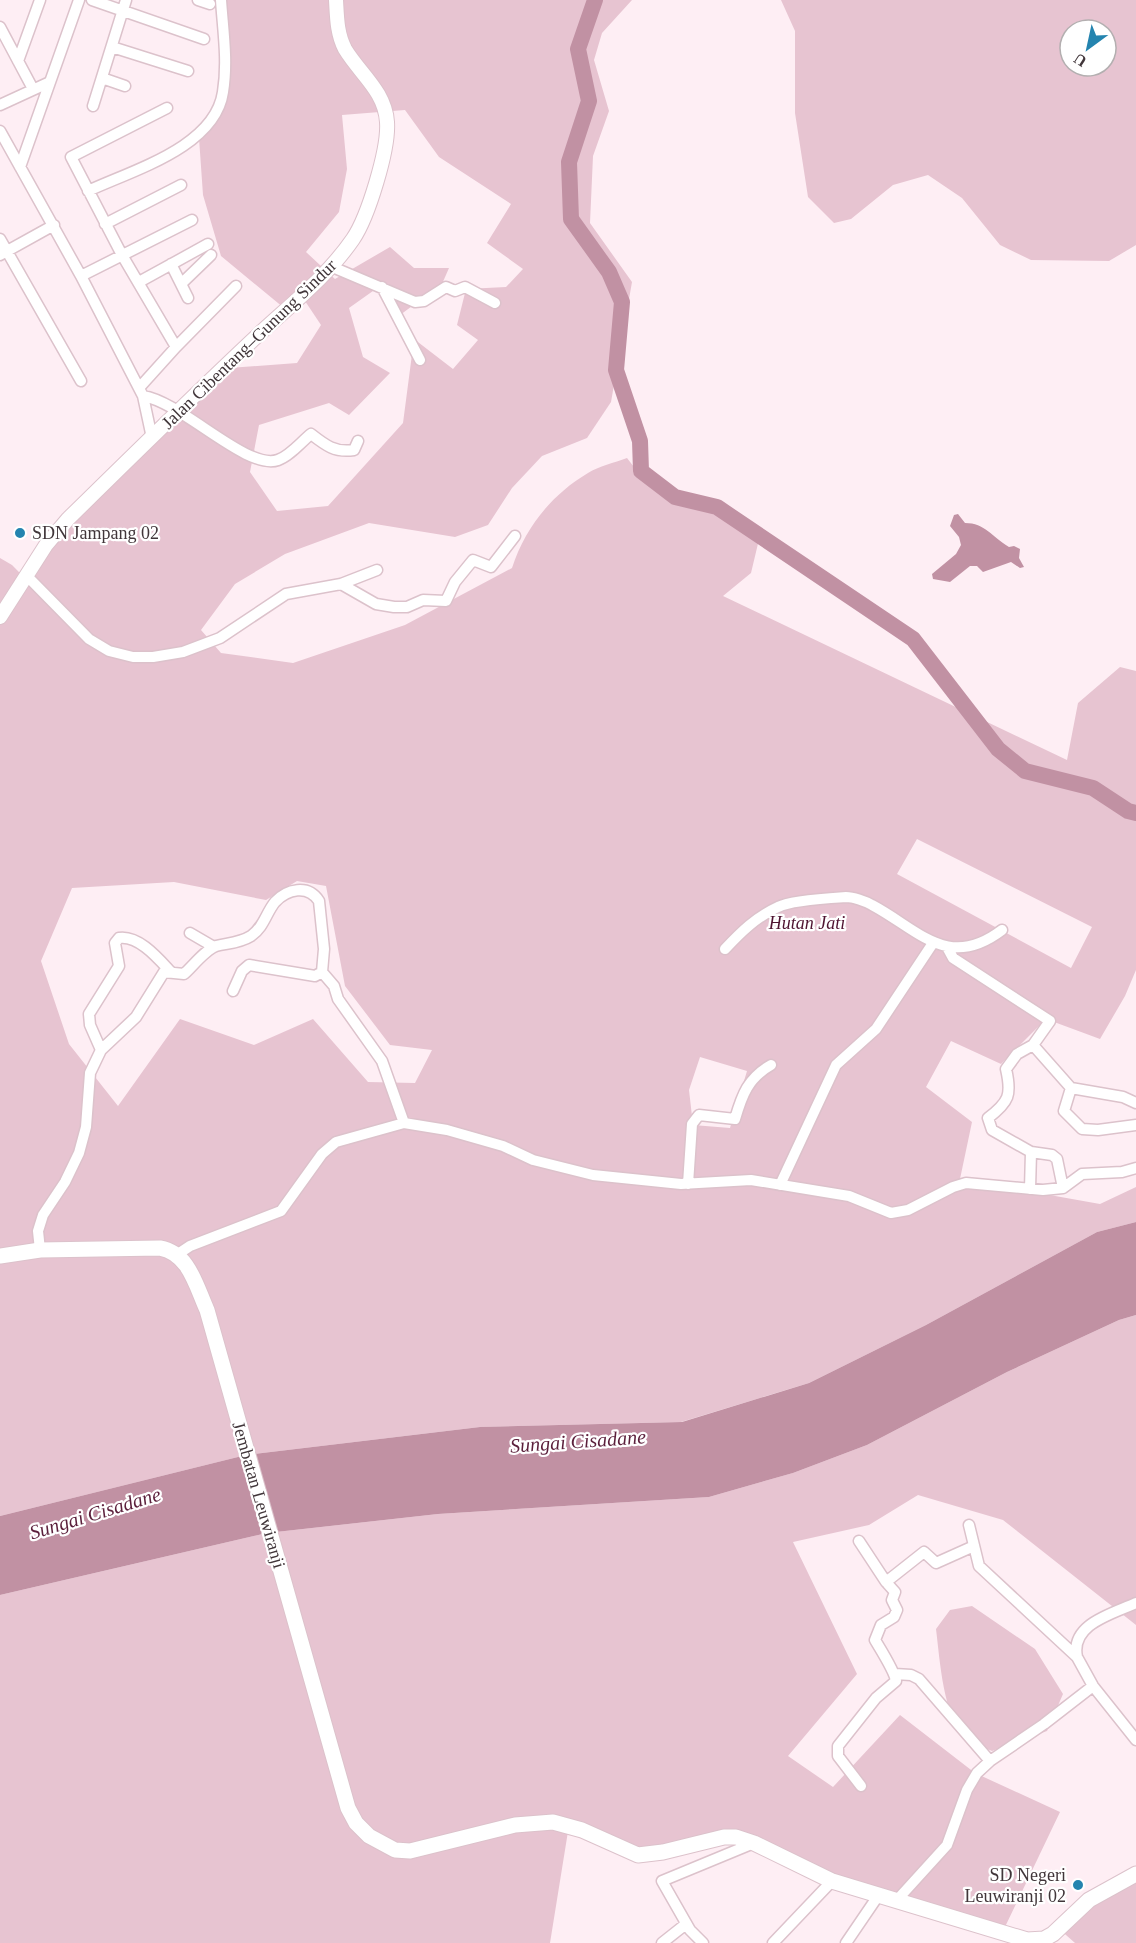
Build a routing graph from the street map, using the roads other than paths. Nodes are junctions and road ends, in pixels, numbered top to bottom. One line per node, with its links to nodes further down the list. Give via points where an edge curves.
1 (40, 0): 12 (street)
2 (79, 0): 15 (street)
3 (92, 0): 8 (street)
4 (126, 0): 8 (street)
5 (198, 0): 7 (street)
6 (336, 0): 32 (street, Jalan Cibentang–Gunung Sindur, via 338,32 375,87 387,124 385,151 362,224)
7 (215, 2): 24 (street, via 225,60 223,92 206,129 185,146)
8 (123, 12): 10 (street); 11 (street)
9 (0, 27): 12 (street)
10 (204, 39)
11 (112, 47): 13 (street); 14 (street)
12 (18, 62): 17 (street)
13 (188, 71)
14 (102, 78): 16 (street); 19 (street)
15 (50, 82): 17 (street); 22 (street)
16 (125, 86)
17 (33, 89): 18 (street)
18 (0, 105)
19 (93, 106)
20 (167, 108): 24 (street, via 71,158)
21 (0, 131): 22 (street)
22 (20, 167): 27 (street)
23 (181, 185): 26 (street)
24 (88, 191): 26 (street)
25 (192, 220): 30 (street)
26 (105, 224): 30 (street)
27 (54, 225): 29 (street); 33 (street)
28 (0, 239): 29 (street)
29 (4, 253): 42 (street)
30 (122, 255): 33 (street); 34 (street)
31 (171, 264): 34 (street); 35 (street); 35 (street, via 210,249)
32 (330, 266): 37 (street); 44 (street, Jalan Cibentang–Gunung Sindur)
33 (81, 276): 43 (street)
34 (139, 282): 40 (street)
35 (181, 284): 38 (street)
36 (236, 286): 40 (street)
37 (382, 287): 39 (street, via 415,302 424,301 446,287 455,291 465,287); 41 (street)
38 (188, 298)
39 (495, 303)
40 (176, 347): 43 (street)
41 (420, 360)
42 (81, 381)
43 (141, 392): 44 (street); 45 (street)
44 (181, 411): 45 (street, Jalan Cibentang–Gunung Sindur); 46 (street, via 237,449 265,460 277,461 311,434 342,452 354,450)
45 (152, 438): 49 (street, Jalan Cibentang–Gunung Sindur, via 68,519)
46 (358, 441)
47 (515, 536): 50 (street, via 490,567 473,560 446,601 423,600 407,607 375,604)
48 (377, 570): 50 (street)
49 (26, 575): 50 (street, via 89,639 109,651 133,657 183,652 220,638 286,594); 51 (street, Jalan Cibentang–Gunung Sindur)
50 (341, 584)
51 (0, 617)
52 (1002, 930): 56 (street, via 975,946)
53 (190, 933): 55 (street)
54 (933, 943): 56 (street); 57 (street, via 870,904 848,897 780,905 750,923); 71 (street, via 876,1029 836,1065)
55 (214, 947): 58 (street, via 184,974); 59 (street, via 251,936 276,902 292,890 308,891 319,901)
56 (947, 947): 61 (street, via 953,958 1050,1021)
57 (725, 949)
58 (170, 971): 62 (street, via 164,972 136,1017); 62 (street, via 138,942 119,938 115,943 119,966 89,1014)
59 (322, 972): 60 (street, via 315,976 249,965); 66 (street, via 382,1060)
60 (233, 991)
61 (1033, 1045): 64 (street); 68 (street, via 1017,1054 1006,1069 1011,1089 1004,1106 988,1118 992,1130)
62 (101, 1050): 74 (street, via 90,1073 86,1126 79,1153 43,1215 38,1231)
63 (771, 1065): 70 (street, via 758,1073 742,1092 735,1119 699,1115 692,1125)
64 (1071, 1088): 65 (street); 67 (street, via 1064,1111 1082,1129)
65 (1136, 1103)
66 (404, 1123): 70 (street, via 447,1130 503,1146 533,1160 593,1175); 75 (street, via 336,1142 322,1154 281,1211)
67 (1136, 1125)
68 (1031, 1152): 72 (street, via 1057,1159); 73 (street)
69 (1136, 1168): 72 (street, via 1082,1174)
70 (688, 1184): 71 (street, via 751,1180)
71 (780, 1185): 73 (street, via 849,1196 891,1213 908,1210 966,1183)
72 (1063, 1188): 73 (street)
73 (1030, 1189)
74 (40, 1250): 75 (main road, via 160,1248); 76 (main road)
75 (178, 1254): 88 (main road, Jembatan Leuwiranji, via 207,1310 348,1808 356,1824 382,1844 410,1851 515,1824 553,1822 582,1830 638,1855 724,1837)
76 (0, 1256)
77 (969, 1525): 79 (street)
78 (859, 1541): 80 (street)
79 (974, 1546): 80 (street, via 936,1563 924,1552); 82 (street, via 979,1566)
80 (886, 1582): 83 (street, via 895,1592 892,1600 897,1610 894,1617 881,1625 875,1641)
81 (1136, 1603): 82 (street, via 1093,1622 1078,1635)
82 (1077, 1657): 84 (street)
83 (895, 1674): 86 (street, via 911,1674 919,1679); 87 (street, via 894,1685 876,1698 838,1746 838,1756)
84 (1093, 1686): 85 (street); 86 (street)
85 (1136, 1740)
86 (990, 1761): 92 (street, via 967,1790 947,1845)
87 (861, 1786)
88 (754, 1843): 90 (main road, Jembatan Leuwiranji); 93 (street, via 662,1881)
89 (1136, 1874): 94 (main road, via 1089,1900)
90 (832, 1881): 91 (main road, Jembatan Leuwiranji); 97 (street)
91 (878, 1896): 92 (main road, Jembatan Leuwiranji); 98 (street)
92 (897, 1900): 94 (main road, Jembatan Leuwiranji, via 1027,1940)
93 (686, 1924): 95 (street); 96 (street)
94 (1043, 1941)
95 (662, 1943)
96 (703, 1943)
97 (773, 1943)
98 (846, 1943)

